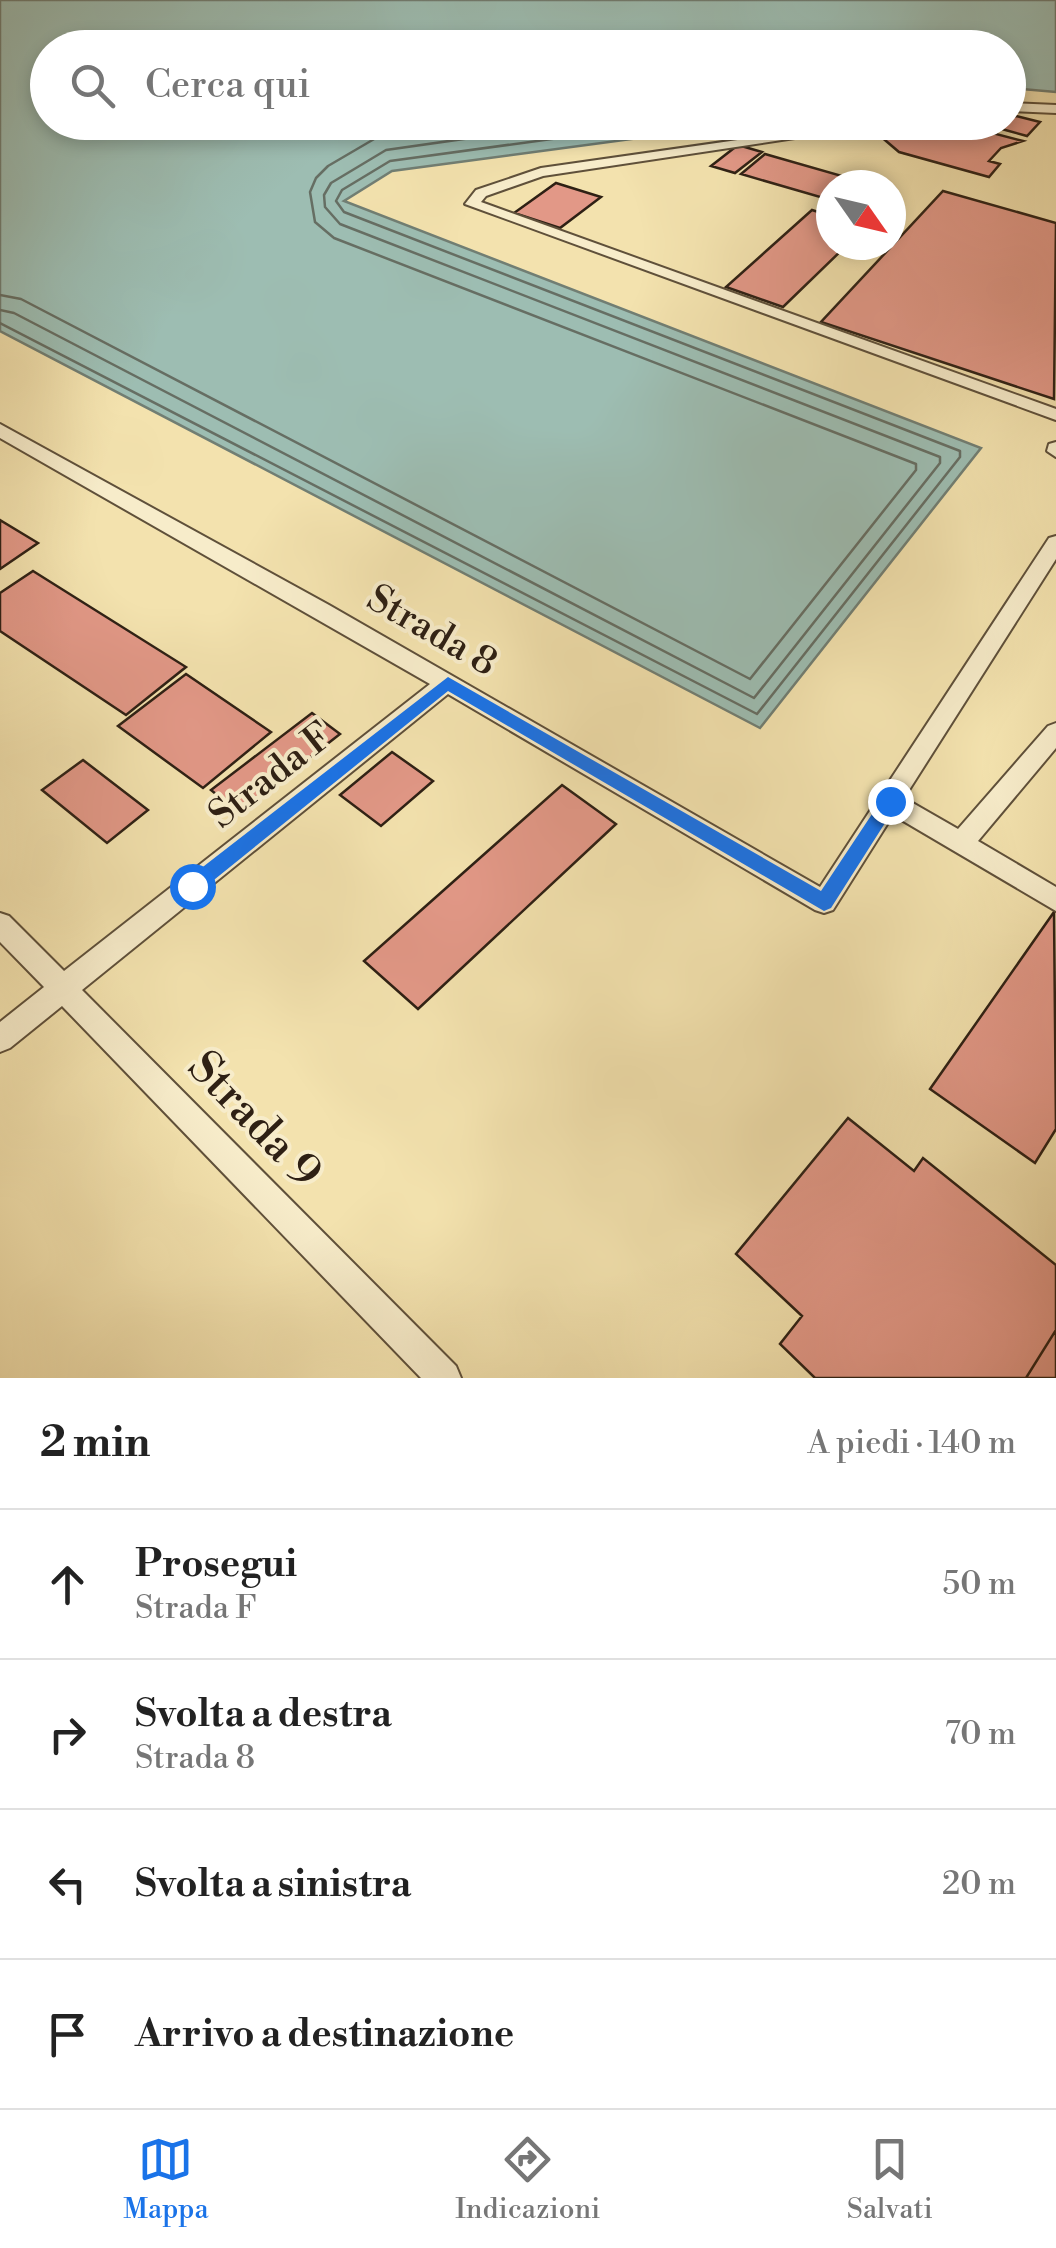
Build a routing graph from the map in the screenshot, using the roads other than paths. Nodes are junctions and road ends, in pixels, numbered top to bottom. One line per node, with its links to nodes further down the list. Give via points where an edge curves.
1 (1026, 107): 2 (lane)
2 (1056, 109)
3 (768, 140): 4 (lane, via 541,172 481,193 472,204)
4 (1056, 415)
5 (0, 430): 7 (lane, Strada 8)
6 (1056, 543): 9 (lane)
7 (448, 683): 9 (lane, Strada 8, via 824,902); 13 (lane, Strada F)
8 (1056, 732): 10 (lane)
9 (890, 801): 10 (lane)
10 (961, 844): 11 (lane)
11 (1056, 900)
12 (0, 924): 13 (lane, Strada 9)
13 (64, 989): 14 (lane, Strada F); 15 (lane, Strada 9)
14 (0, 1040)
15 (444, 1378)

